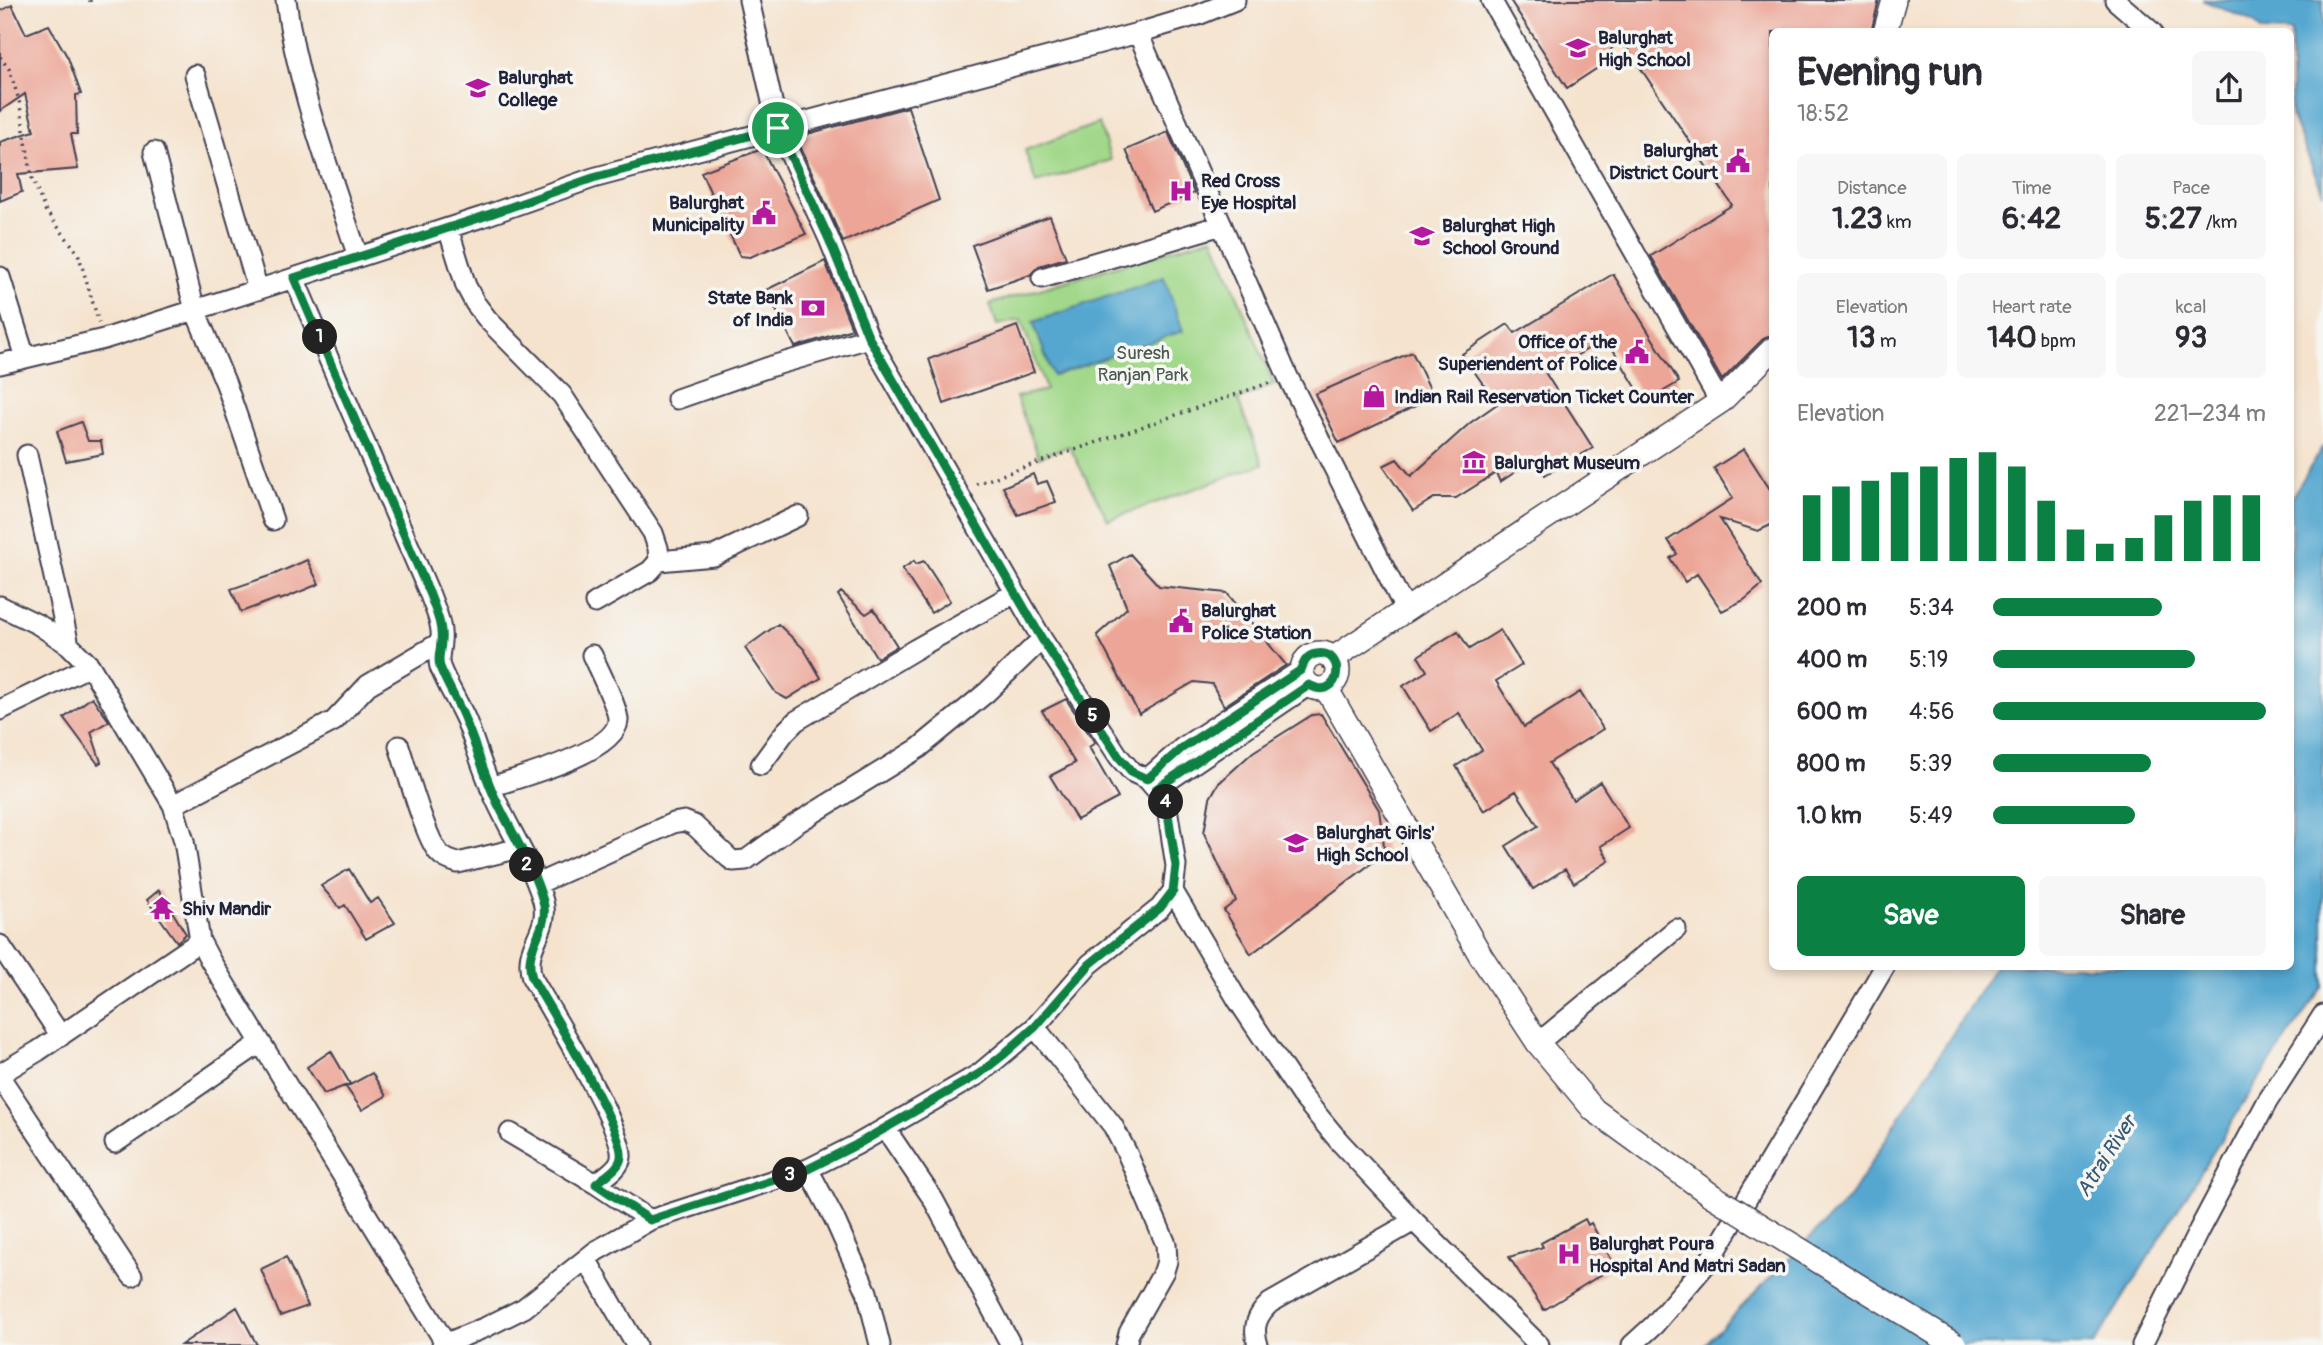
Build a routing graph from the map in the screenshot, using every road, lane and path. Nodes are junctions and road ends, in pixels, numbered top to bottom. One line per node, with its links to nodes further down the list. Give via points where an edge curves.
1 (286, 0): 17 (street, via 309,105)
2 (748, 0): 13 (street)
3 (1235, 0): 7 (street)
4 (1491, 0): 30 (street)
5 (1894, 0): 8 (main road)
6 (2115, 0): 9 (street)
7 (1193, 7): 10 (street)
8 (1886, 28)
9 (2147, 28)
10 (1138, 33): 13 (street); 15 (street)
11 (0, 57): 24 (path, via 19,100 32,177 44,210 78,253)
12 (195, 75): 21 (street)
13 (778, 128): 16 (street, via 593,178); 23 (street)
14 (154, 152): 22 (street)
15 (1222, 225): 20 (street); 28 (street)
16 (448, 228): 17 (street); 35 (street, via 475,303 562,395 653,533)
17 (358, 257): 19 (street)
18 (0, 277): 26 (street)
19 (294, 278): 21 (street); 41 (street, via 430,595)
20 (1042, 278)
21 (258, 290): 22 (street)
22 (195, 310): 24 (street); 34 (street)
23 (869, 338): 29 (street); 32 (street)
24 (104, 339): 26 (street)
25 (1769, 353): 30 (main road)
26 (25, 358): 27 (street)
27 (0, 364)
28 (1288, 377): 32 (path); 39 (street)
29 (677, 399)
30 (1720, 402): 39 (main road)
31 (27, 455): 42 (street)
32 (957, 491): 36 (street)
33 (798, 516): 35 (street, via 714,556)
34 (273, 520)
35 (659, 561): 37 (street)
36 (1015, 593): 40 (street); 49 (street, via 796,721)
37 (595, 603)
38 (0, 606): 42 (street)
39 (1406, 611): 44 (main road)
40 (1042, 639): 50 (street, via 1119,757); 54 (street, via 919,748 746,860 733,861 684,821)
41 (441, 642): 51 (street, via 440,666); 52 (street, via 368,685 334,721)
42 (69, 645): 45 (street)
43 (592, 655): 51 (street, via 619,718 616,730 584,752)
44 (1332, 659): 46 (main road, via 1337,669 1335,680); 46 (main road, via 1322,653 1306,659)
45 (90, 666): 47 (street); 52 (street)
46 (1312, 681): 50 (street); 64 (main road)
47 (0, 710)
48 (399, 746): 53 (street, via 438,852 457,863)
49 (761, 765)
50 (1151, 784): 55 (street, via 1166,801 1176,866)
51 (490, 787): 53 (street)
52 (173, 804): 57 (street, via 184,841)
53 (520, 848): 54 (street)
54 (537, 884): 70 (street, via 545,911 529,955 532,978 609,1116 622,1150 617,1166)
55 (1173, 891): 61 (street, via 1160,908 1090,964); 72 (street, via 1301,1095)
56 (1676, 929): 64 (street)
57 (200, 941): 62 (street); 63 (street)
58 (0, 945): 62 (street)
59 (1883, 970): 84 (street, via 1713,1255)
60 (2323, 1015): 86 (street, via 2267,1102)
61 (1035, 1027): 66 (street, via 979,1074); 81 (street, via 1112,1126 1166,1244 1164,1271)
62 (61, 1035): 65 (street)
63 (260, 1043): 68 (street); 76 (street)
64 (1538, 1044): 85 (main road, bridge, via 1594,1110 1711,1195)
65 (0, 1075): 74 (street)
66 (885, 1128): 69 (street); 80 (street, via 933,1199)
67 (510, 1133): 70 (street)
68 (115, 1143)
69 (808, 1169): 71 (street); 79 (street, via 867,1292)
70 (596, 1184): 71 (street)
71 (650, 1220): 73 (street)
72 (1414, 1221): 82 (street, via 1270,1303 1255,1324); 83 (street)
73 (586, 1259): 75 (street, via 524,1308); 78 (street)
74 (132, 1276)
75 (486, 1327): 76 (street); 77 (street)
76 (444, 1345)
77 (496, 1345)
78 (636, 1345)
79 (880, 1345)
80 (1011, 1345)
81 (1126, 1345)
82 (1258, 1345)
83 (1539, 1345)
84 (1632, 1345)
85 (1955, 1345)
86 (2142, 1345)

